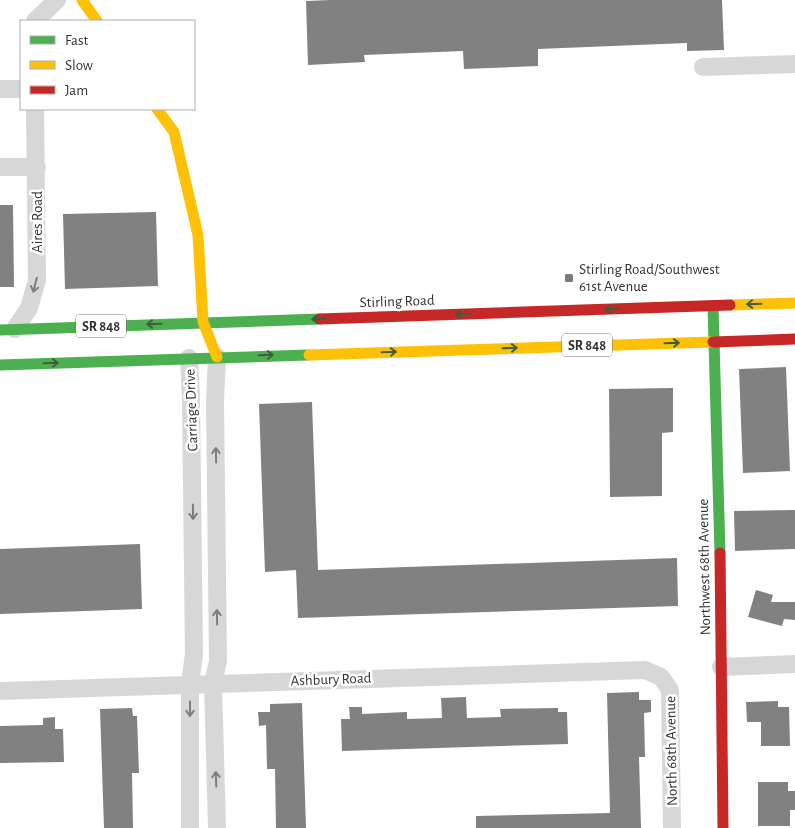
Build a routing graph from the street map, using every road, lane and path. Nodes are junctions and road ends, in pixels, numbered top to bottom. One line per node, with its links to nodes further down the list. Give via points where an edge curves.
1 (57, 0): 3 (street)
2 (82, 0): 4 (main road)
3 (36, 20)
4 (95, 20)
5 (795, 64): 6 (street)
6 (703, 67)
7 (20, 88): 8 (street)
8 (0, 89)
9 (35, 110): 12 (street, Aires Road)
10 (158, 110): 15 (main road, via 174,132 198,235)
11 (0, 167): 12 (street)
12 (37, 167): 16 (street, Aires Road, one-way to 16, via 37,280 29,308)
13 (795, 303): 14 (main road, Stirling Road / SR 848, one-way to 14)
14 (713, 306): 15 (main road, Stirling Road / SR 848, one-way to 15); 18 (main road, Northwest 68th Avenue)
15 (203, 322): 16 (main road, Stirling Road / SR 848, one-way to 16); 19 (main road, Carriage Drive); 20 (main road, Carriage Drive)
16 (8, 330)
17 (795, 339): 18 (main road, SR 848)
18 (714, 341): 20 (main road, SR 848, one-way to 18); 25 (main road, Northwest 68th Avenue)
19 (192, 349): 20 (main road, SR 848); 21 (main road, SR 848, one-way to 19); 22 (street, Carriage Drive)
20 (217, 357): 23 (street, Carriage Drive)
21 (0, 365)
22 (192, 431): 23 (street); 28 (street, Carriage Drive, one-way to 28, via 194,654)
23 (216, 431): 27 (street, Carriage Drive, one-way to 23, via 218,661)
24 (795, 664): 25 (street)
25 (721, 667): 33 (main road, Northwest 68th Avenue)
26 (661, 677): 27 (street, Ashbury Road, via 645,670); 32 (street, North 68th Avenue, via 670,690)
27 (213, 683): 28 (street, Ashbury Road); 31 (street, Carriage Drive, one-way to 27)
28 (190, 684): 29 (street, Ashbury Road); 30 (street, Carriage Drive, one-way to 30)
29 (0, 691)
30 (190, 828)
31 (217, 828)
32 (672, 828)
33 (723, 828)

